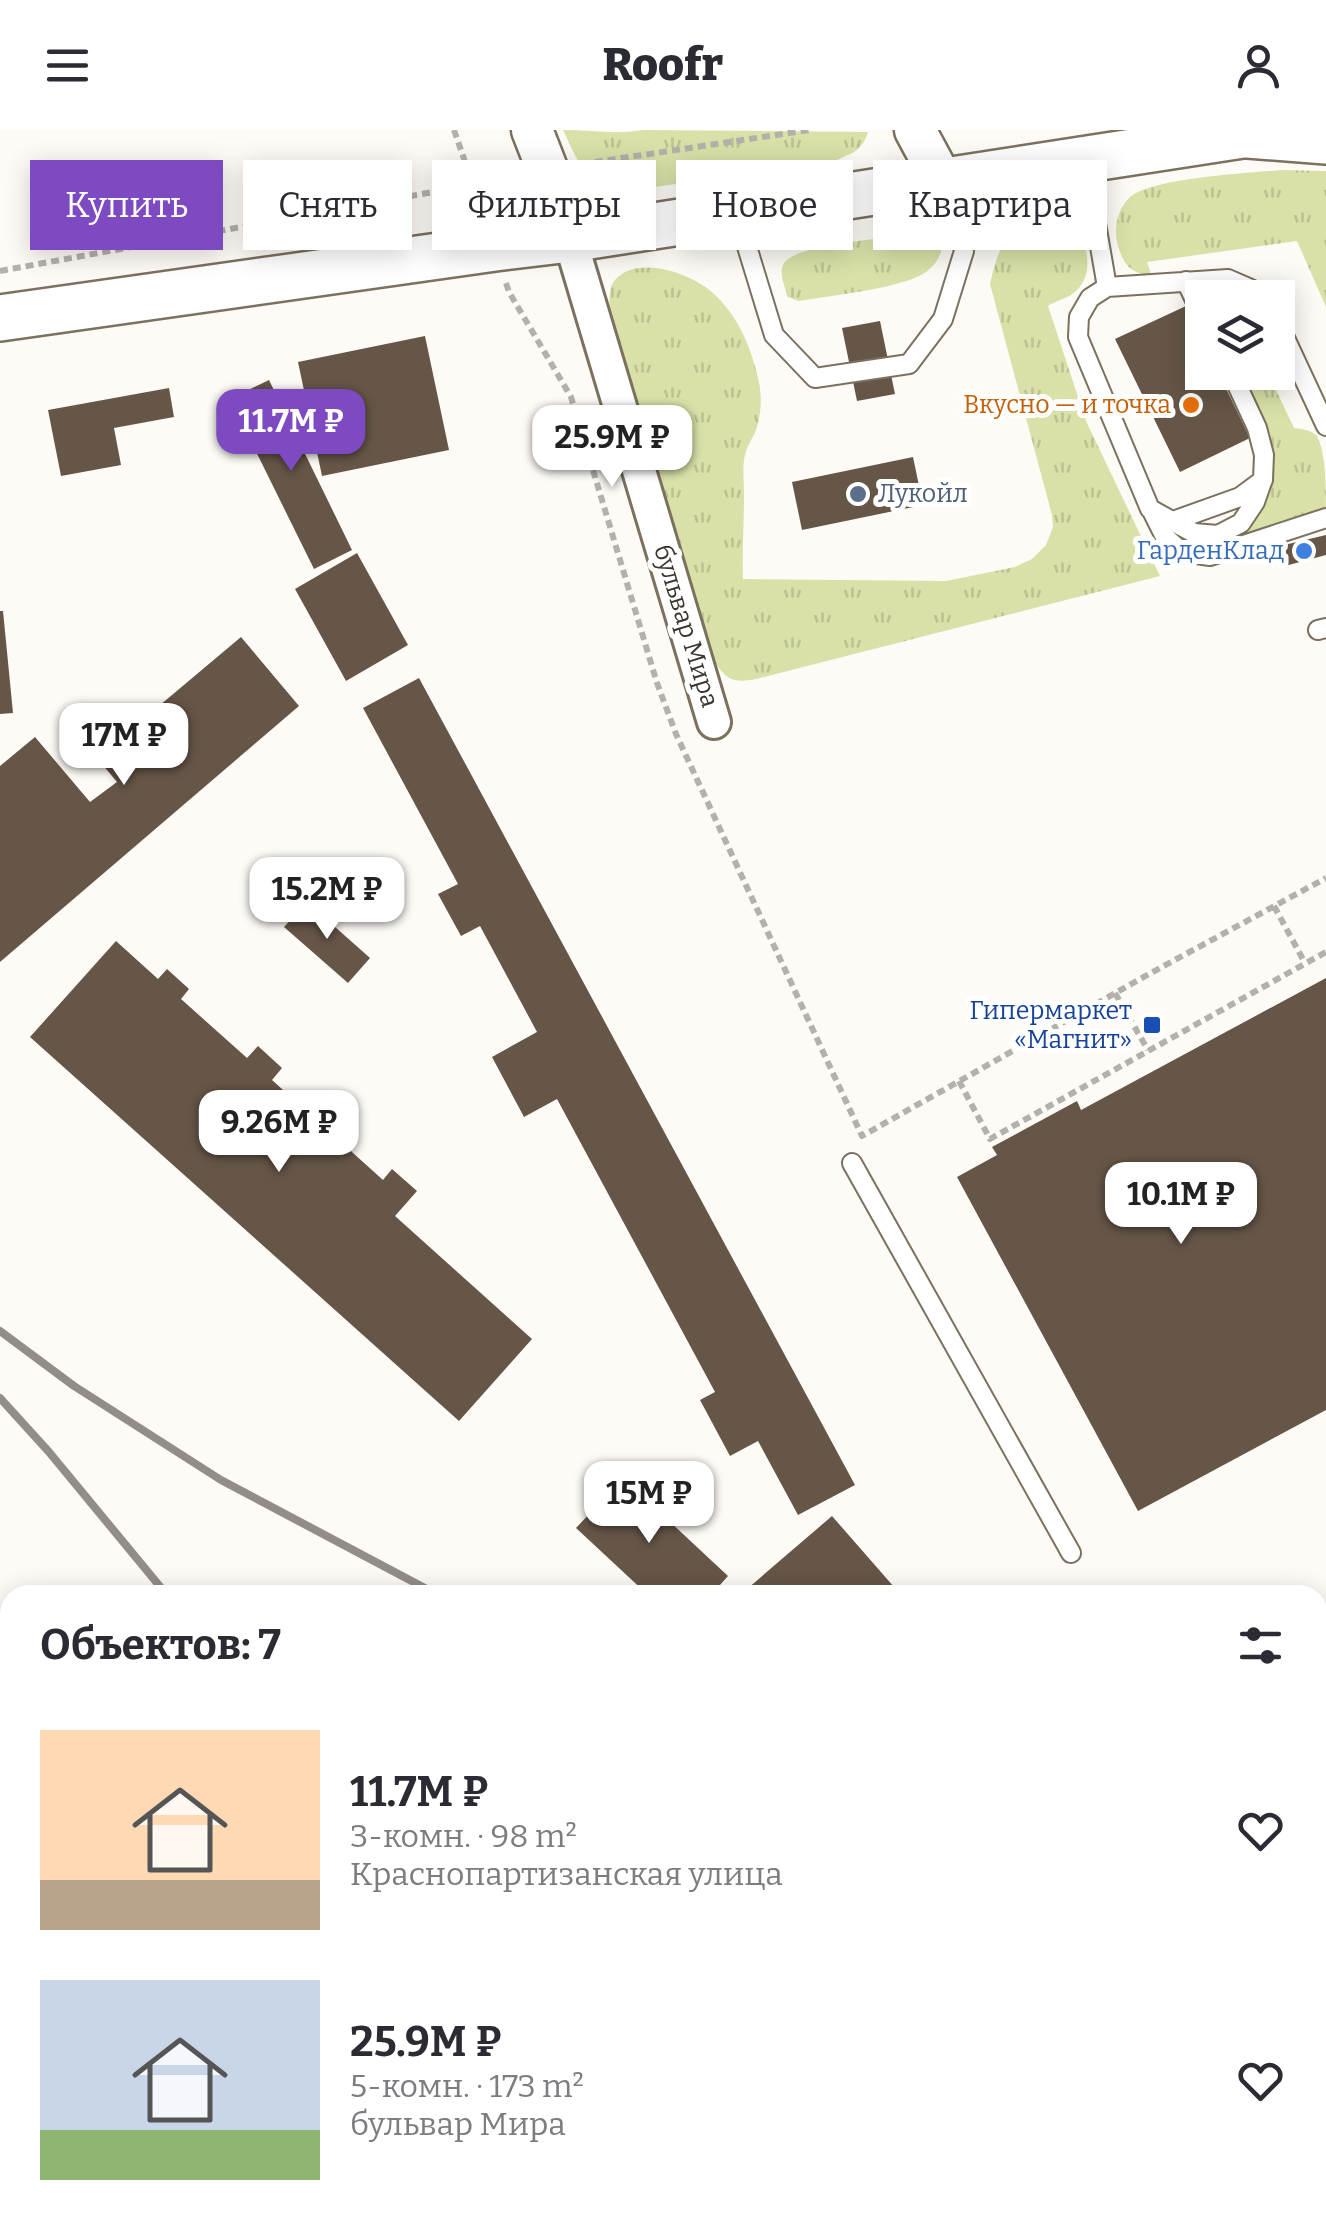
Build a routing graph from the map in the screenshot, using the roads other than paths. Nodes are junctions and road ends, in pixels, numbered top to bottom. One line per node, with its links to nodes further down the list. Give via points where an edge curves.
1 (532, 130): 5 (street, бульвар Мира)
2 (914, 130): 6 (street)
3 (1262, 132): 4 (main road); 7 (main road)
4 (1326, 140)
5 (544, 160)
6 (931, 160)
7 (1085, 160)
8 (481, 250): 15 (main road)
9 (573, 250): 23 (street, бульвар Мира)
10 (748, 250): 11 (lane, via 774,335 815,378 910,364 943,319)
11 (964, 250)
12 (1101, 250): 14 (lane)
13 (1185, 281): 14 (lane)
14 (1107, 287): 20 (lane, via 1078,317 1078,337)
15 (0, 318)
16 (1295, 359): 18 (lane)
17 (1239, 390): 19 (lane, via 1258,428)
18 (1326, 426)
19 (1264, 480): 22 (lane, via 1240,497); 22 (lane, via 1241,523 1218,534 1194,533)
20 (1150, 509): 21 (lane, via 1182,552 1210,556); 22 (lane)
21 (1326, 518)
22 (1173, 521)
23 (714, 722)
24 (852, 1163): 25 (lane)
25 (1071, 1552)

